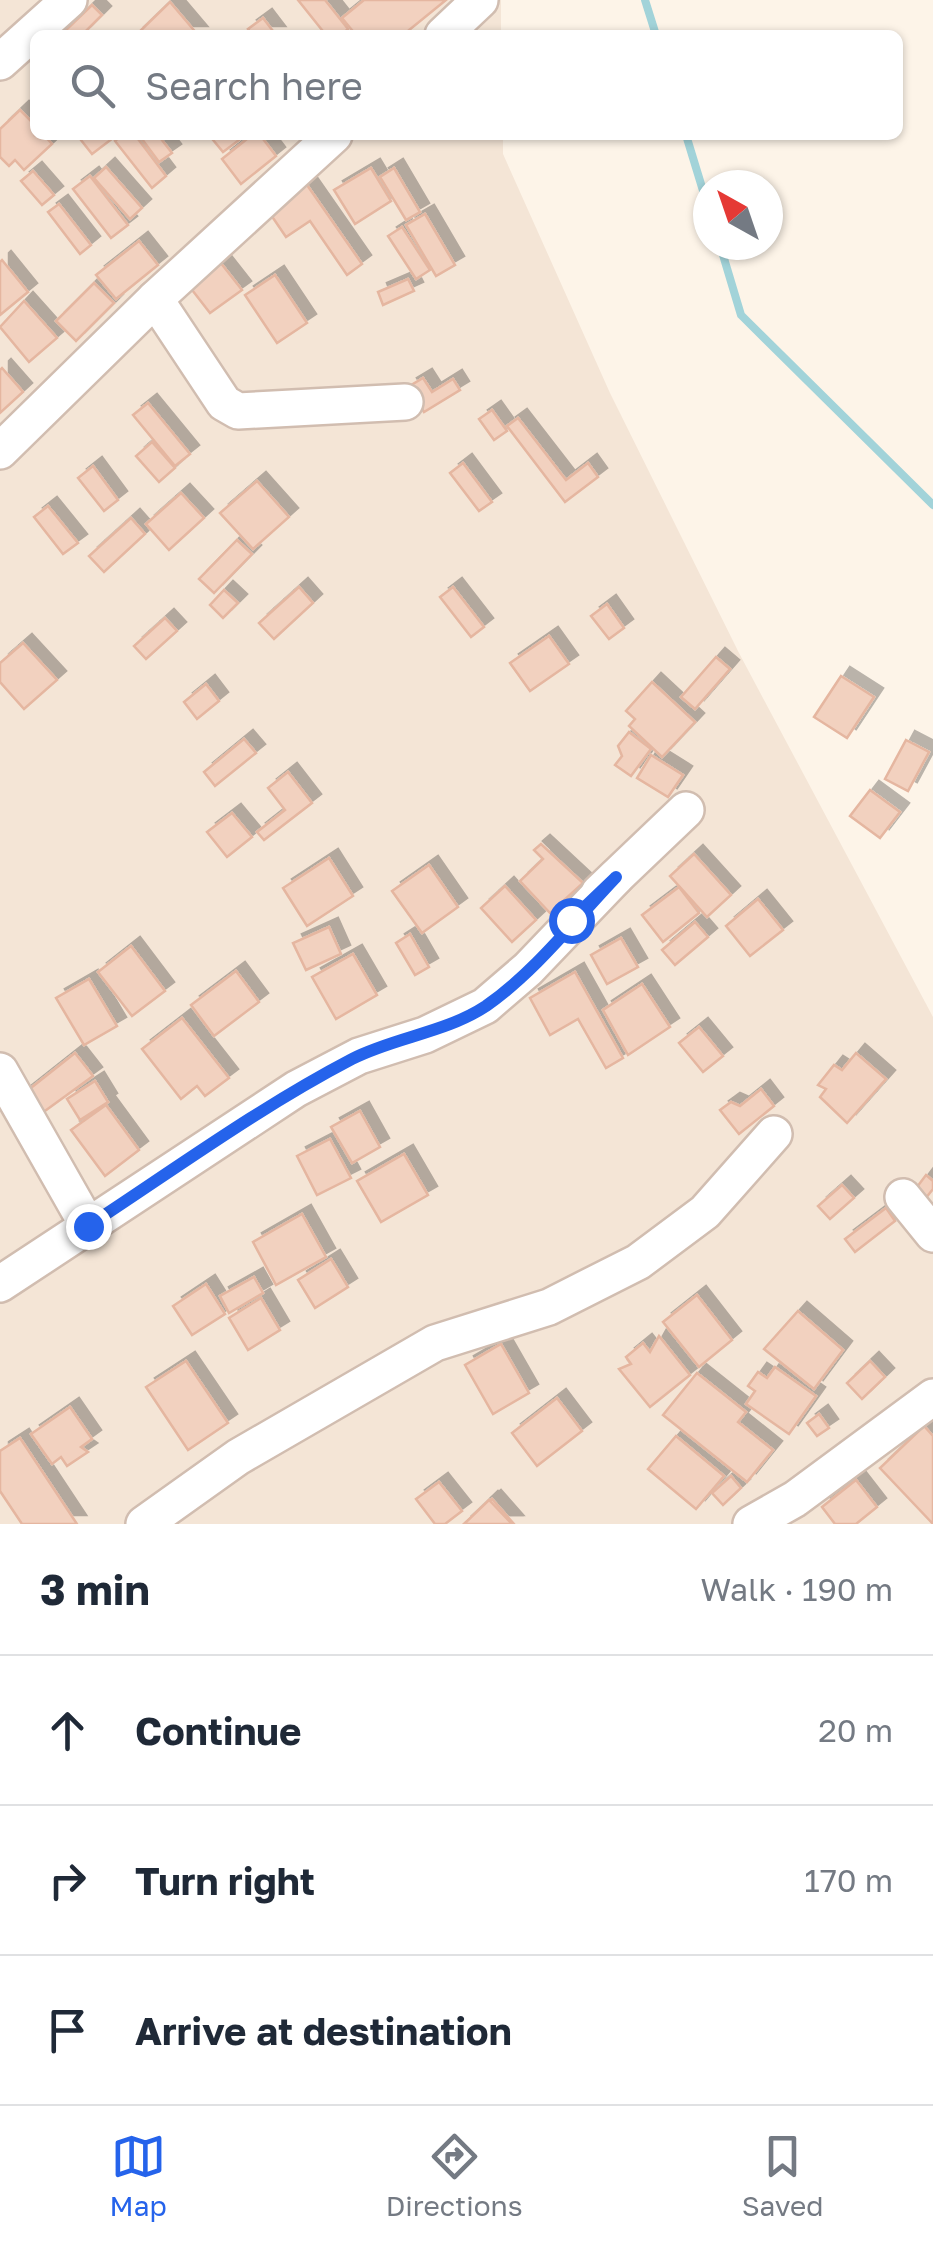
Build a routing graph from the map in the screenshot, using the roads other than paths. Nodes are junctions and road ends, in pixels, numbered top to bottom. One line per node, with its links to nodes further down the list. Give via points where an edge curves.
1 (69, 0): 3 (street)
2 (480, 0): 4 (street)
3 (36, 30)
4 (447, 30)
5 (30, 35): 6 (street)
6 (0, 62)
7 (329, 140): 8 (street)
8 (155, 300): 9 (street, via 224,404 238,411); 10 (street)
9 (405, 402)
10 (0, 451)
11 (686, 810): 15 (street, via 485,1006 296,1088)
12 (0, 1072): 15 (street)
13 (774, 1134): 19 (street, via 705,1212 638,1262 549,1307 434,1343 238,1457)
14 (903, 1198): 16 (street)
15 (88, 1226): 17 (street)
16 (933, 1234)
17 (0, 1284)
18 (933, 1397): 20 (street)
19 (144, 1524)
20 (751, 1524)

